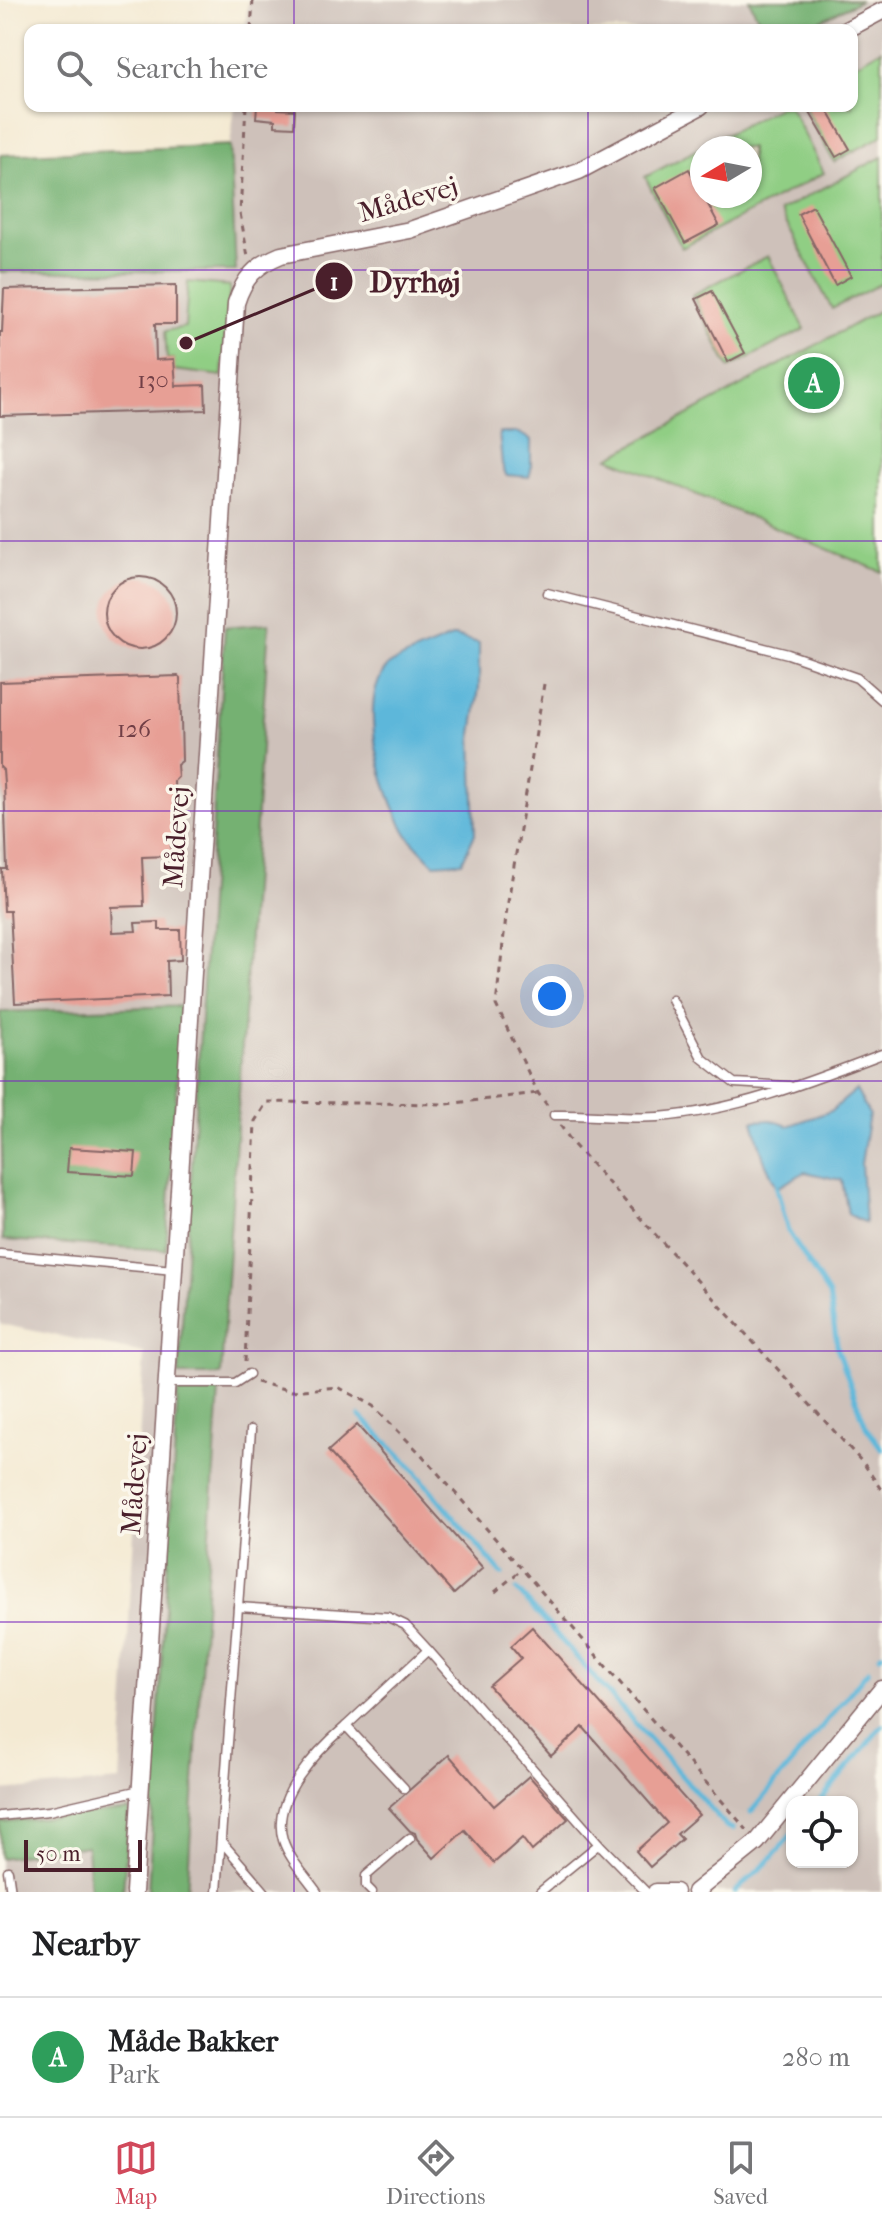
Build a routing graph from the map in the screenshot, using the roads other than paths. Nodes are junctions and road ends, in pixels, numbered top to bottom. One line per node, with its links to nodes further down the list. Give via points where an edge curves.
1 (882, 11): 2 (street)
2 (857, 24)
3 (690, 112): 11 (street, Mådevej, via 579,171 410,230 265,261 242,287 236,303)
4 (547, 593): 5 (lane, via 788,654 857,678)
5 (882, 700)
6 (672, 1000): 8 (lane, via 702,1058 734,1083)
7 (882, 1054): 8 (lane)
8 (797, 1087): 9 (lane, via 713,1110 670,1115)
9 (554, 1115)
10 (0, 1254): 11 (lane)
11 (174, 1270): 13 (street, Mådevej)
12 (249, 1374): 13 (lane, via 235,1383)
13 (167, 1383): 20 (street, Mådevej)
14 (251, 1430): 15 (lane)
15 (238, 1607): 16 (lane, via 388,1617 405,1625); 23 (lane)
16 (428, 1650): 18 (lane); 24 (lane)
17 (882, 1689): 36 (street, via 757,1842)
18 (346, 1726): 19 (lane); 30 (lane, via 318,1750 287,1796 280,1819 283,1840)
19 (404, 1788)
20 (140, 1790): 21 (lane, via 49,1811); 27 (street, Mådevej)
21 (0, 1816)
22 (410, 1838): 31 (lane, via 366,1876)
23 (221, 1841): 28 (lane); 29 (lane)
24 (599, 1844): 32 (lane); 33 (lane)
25 (8, 1871): 26 (lane)
26 (11, 1892)
27 (134, 1892)
28 (217, 1892)
29 (265, 1892)
30 (317, 1892)
31 (372, 1892)
32 (540, 1892)
33 (646, 1892)
34 (656, 1892): 35 (street)
35 (675, 1892)
36 (695, 1892)

